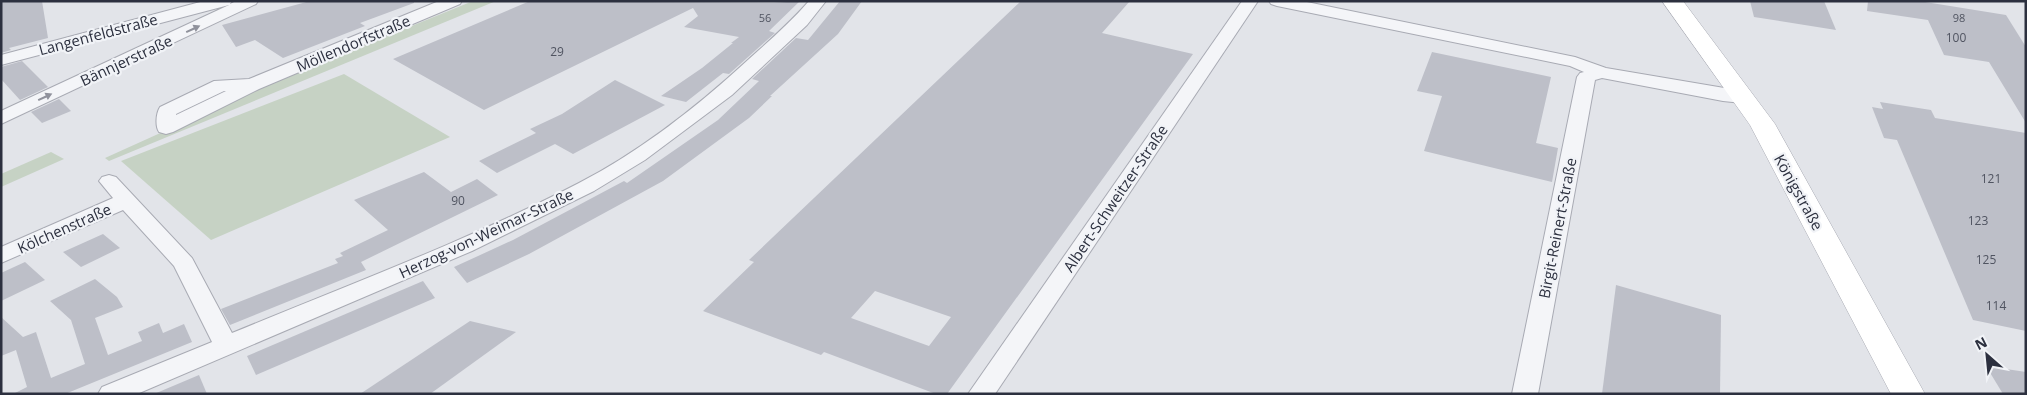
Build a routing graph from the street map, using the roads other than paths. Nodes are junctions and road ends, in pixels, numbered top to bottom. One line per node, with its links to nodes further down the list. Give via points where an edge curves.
1 (224, 1): 8 (street, Langenfeldstraße)
2 (250, 1): 12 (street, Bännjerstraße, one-way to 2)
3 (454, 1): 10 (street, Möllendorfstraße)
4 (818, 1): 16 (street, Herzog-von-Weimar-Straße, via 801,21 725,91 680,126 587,187 464,246)
5 (1250, 1): 18 (street, Albert-Schweitzer-Straße)
6 (1276, 1): 9 (street, via 1575,62)
7 (1672, 1): 11 (main road, Königstraße)
8 (1, 60)
9 (1602, 73): 11 (street); 19 (street, Birgit-Reinert-Straße, via 1586,78)
10 (252, 85)
11 (1742, 97): 20 (main road, Königstraße, via 1762,124)
12 (1, 118)
13 (110, 181): 14 (street, Kölchenstraße)
14 (127, 200): 15 (street, Kölchenstraße); 16 (street, Kölchenstraße, via 184,263)
15 (1, 256)
16 (226, 345): 17 (street, Herzog-von-Weimar-Straße)
17 (111, 394)
18 (981, 394)
19 (1525, 394)
20 (1908, 394)

